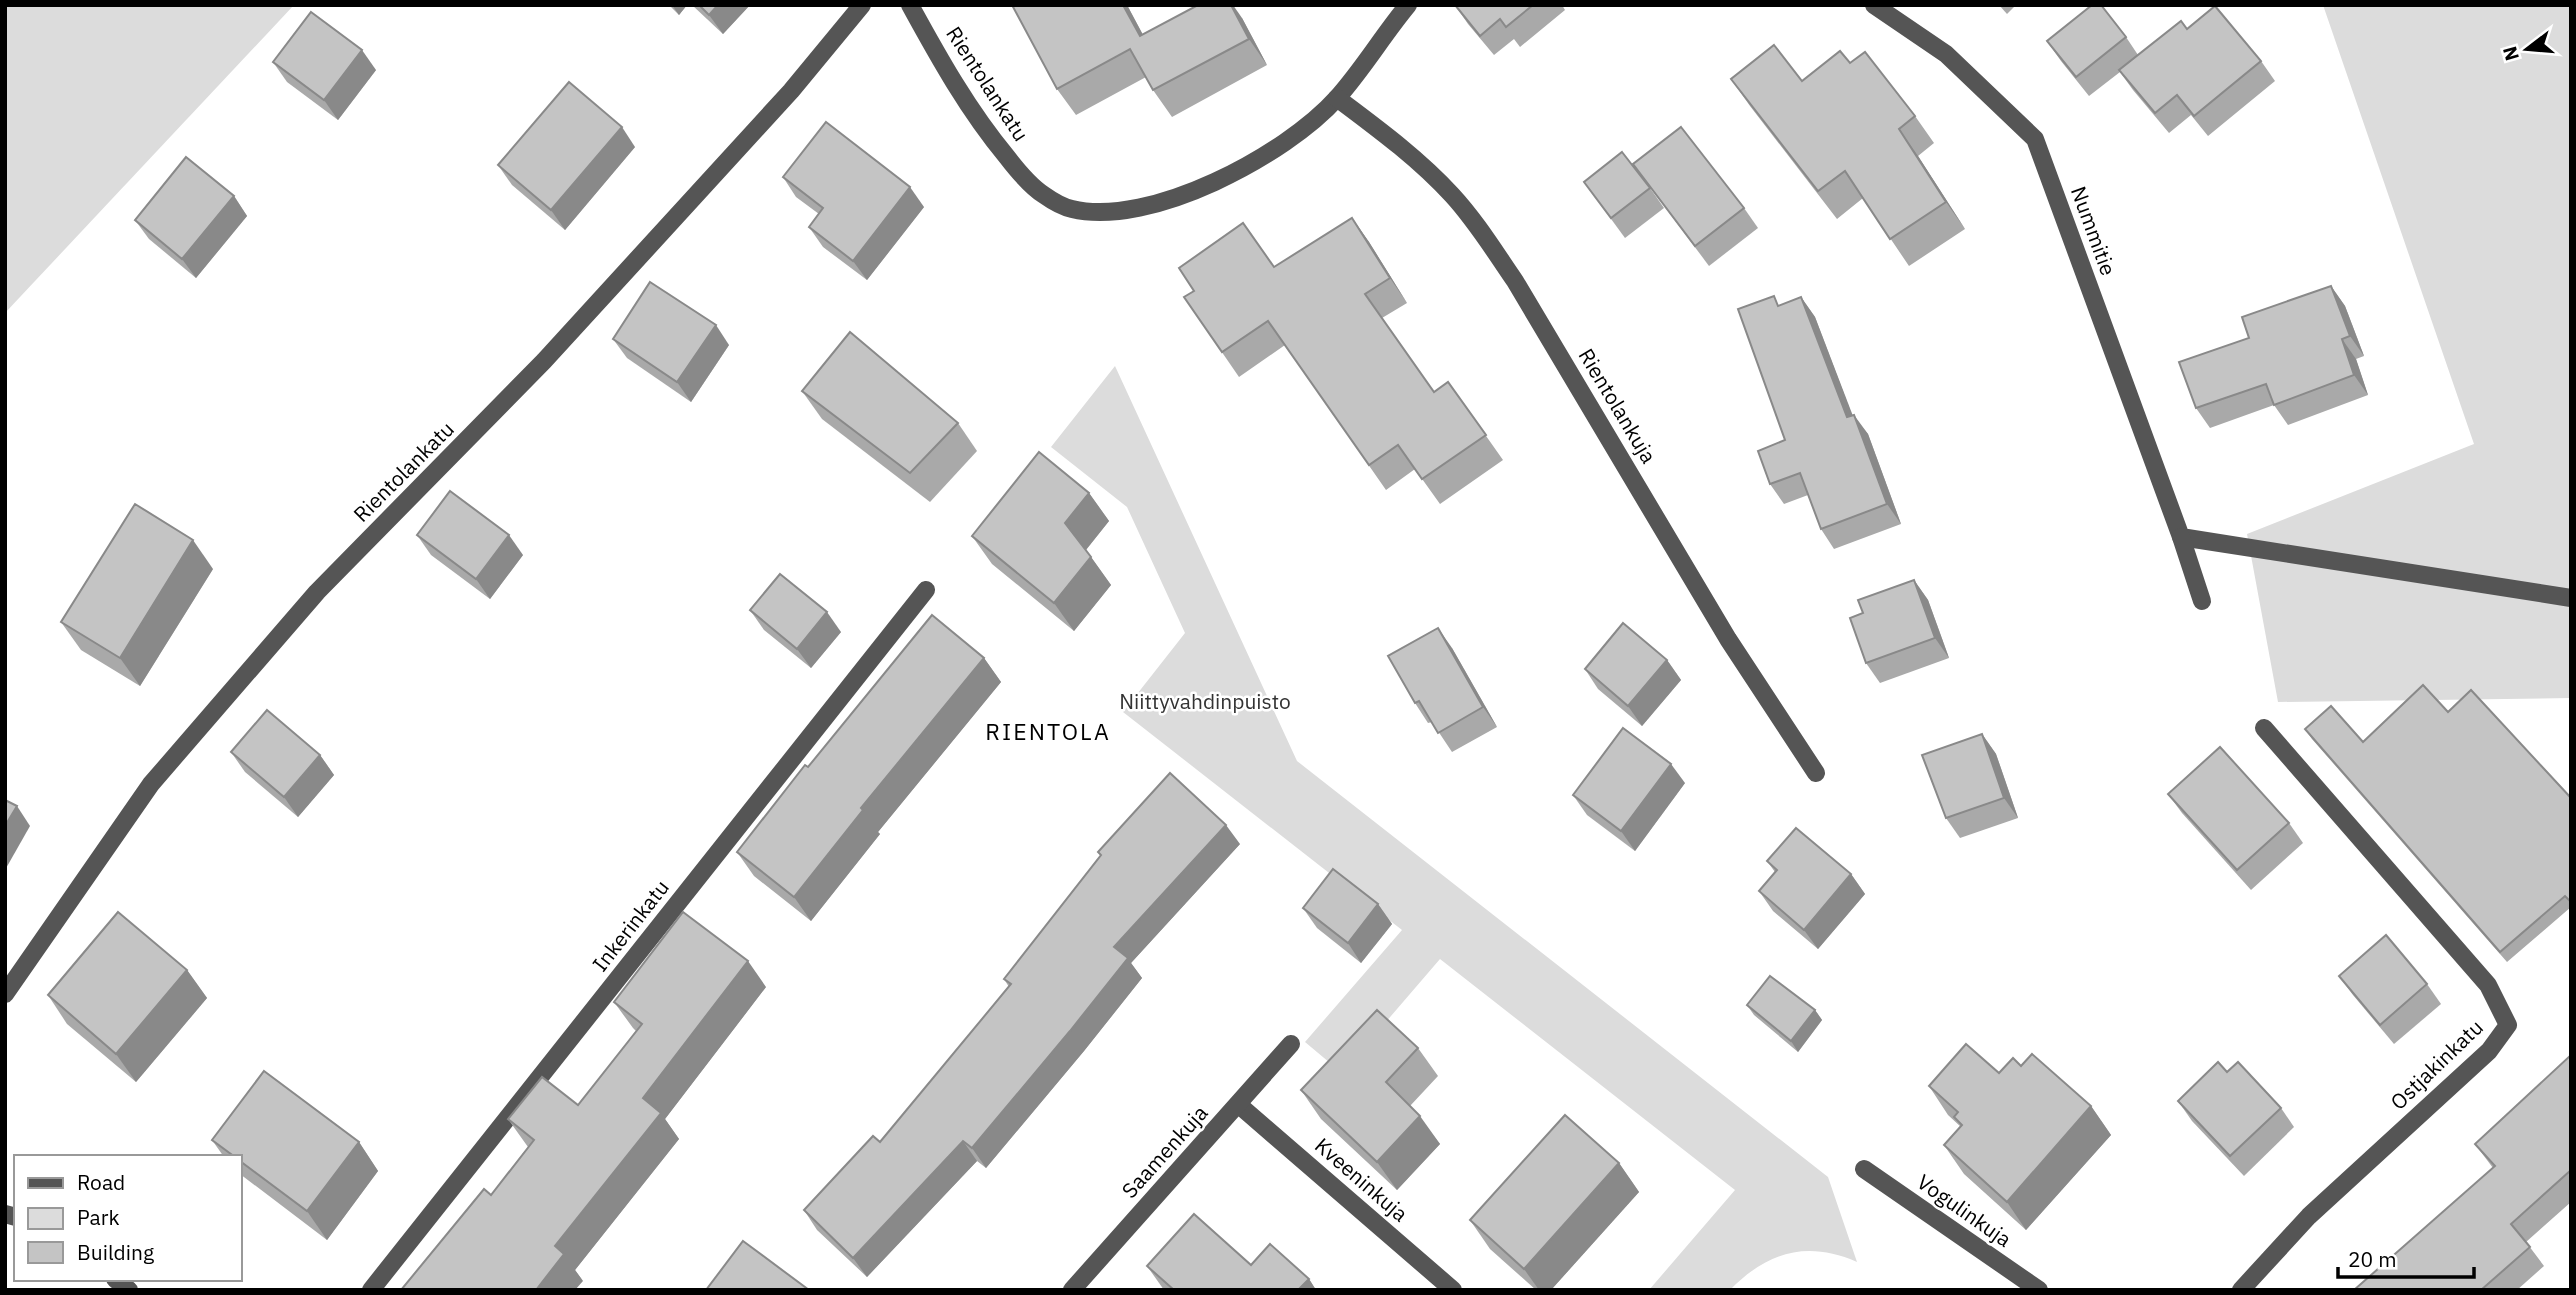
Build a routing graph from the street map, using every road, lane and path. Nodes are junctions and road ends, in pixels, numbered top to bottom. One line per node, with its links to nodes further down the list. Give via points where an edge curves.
1 (862, 5): 12 (street, Rientolankatu, via 791,91 553,352 317,592 160,774)
2 (910, 5): 5 (street, Rientolankatu, via 945,68 1016,169 1042,194 1070,209 1106,212 1144,206 1216,182 1279,145)
3 (1408, 5): 5 (street, Rientolankatu)
4 (1874, 5): 6 (street, Nummitie, via 1945,54 2035,139)
5 (1337, 98): 11 (street, Rientolankuja, via 1420,163 1483,235 1530,304 1728,639)
6 (2181, 537): 8 (street); 9 (street, Nummitie)
7 (926, 590): 16 (street, Inkerinkatu)
8 (2571, 598)
9 (2202, 601)
10 (2264, 728): 20 (street, Ostjakinkatu, via 2488,985 2508,1025 2489,1051 2309,1216)
11 (1816, 773)
12 (5, 994)
13 (1291, 1044): 14 (street, Saamenkuja)
14 (1239, 1105): 17 (street, Saamenkuja); 18 (street, Kveeninkuja)
15 (1864, 1169): 19 (street, Vogulinkuja)
16 (371, 1290)
17 (1072, 1290)
18 (1453, 1290)
19 (2039, 1290)
20 (2241, 1290)

